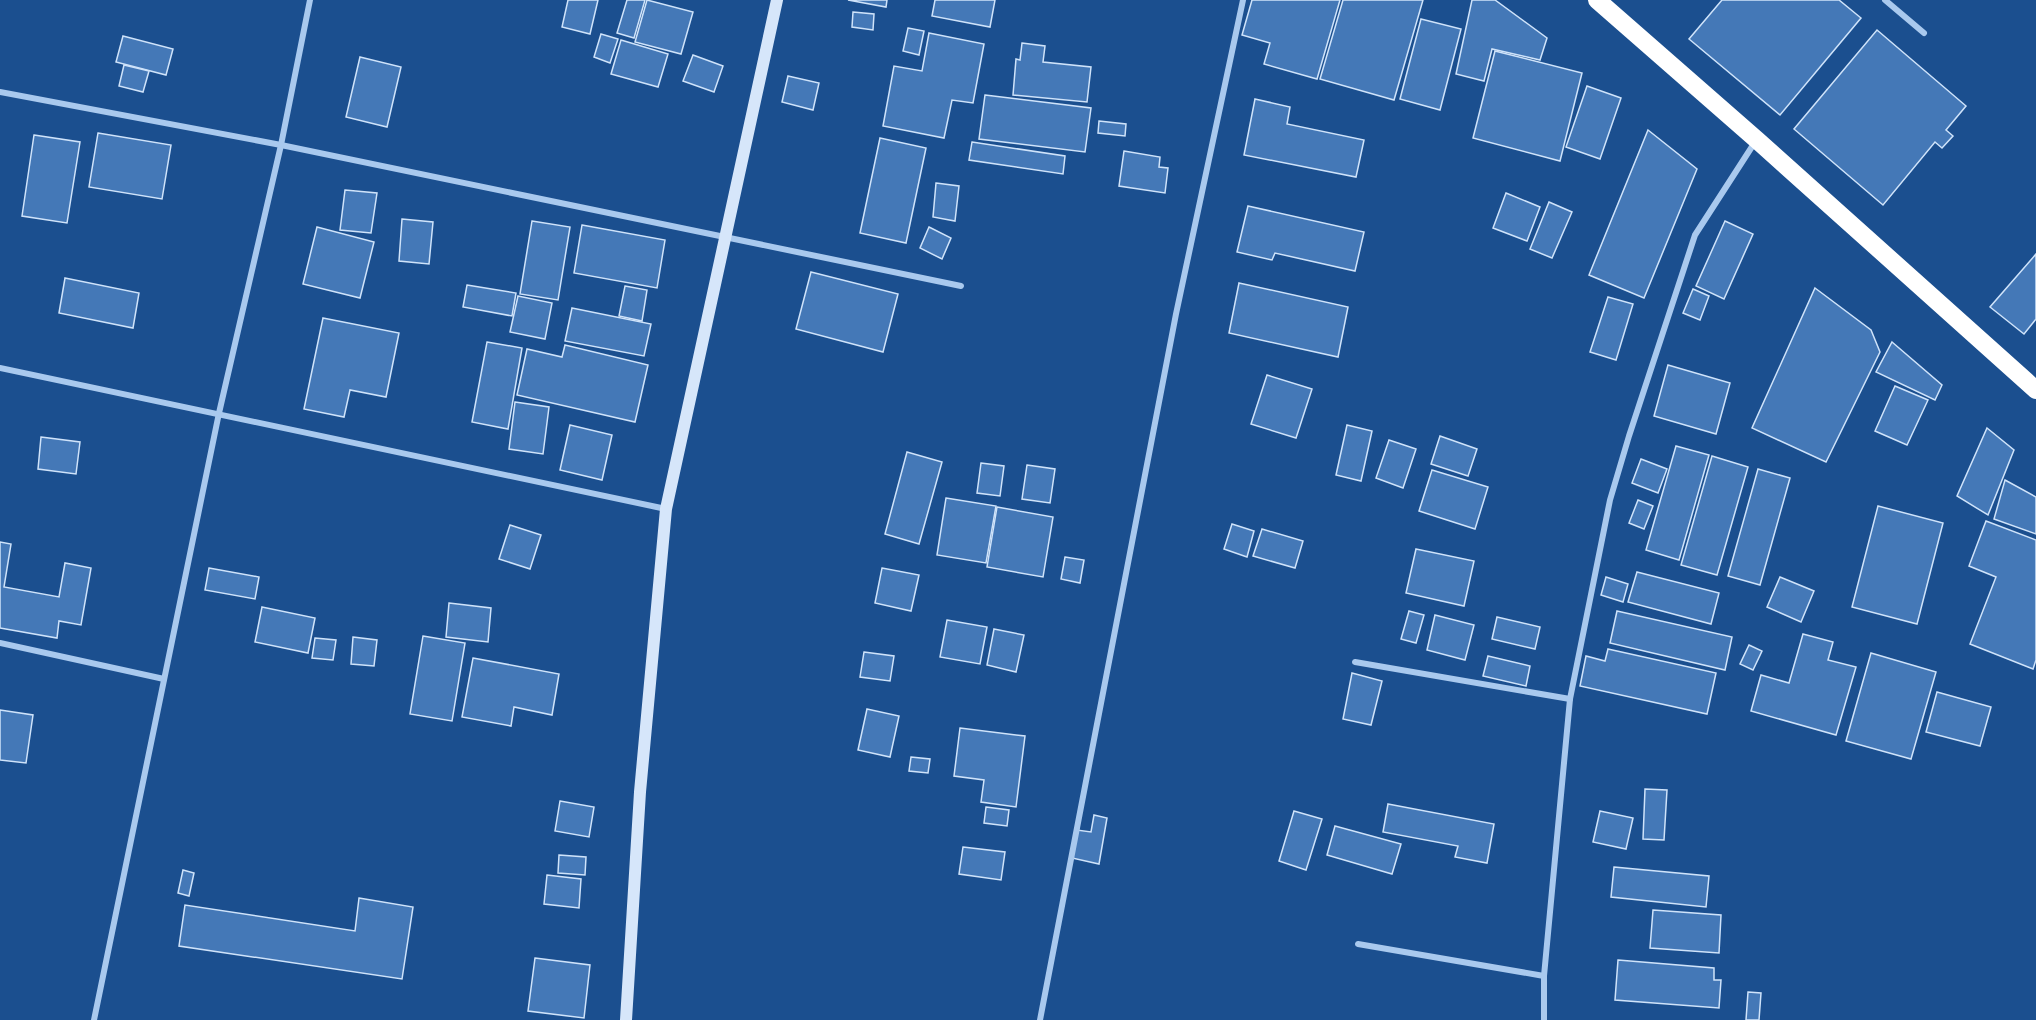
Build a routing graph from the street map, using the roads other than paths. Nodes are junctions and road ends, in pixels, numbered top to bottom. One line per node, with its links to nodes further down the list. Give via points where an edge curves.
1 (310, 0): 9 (street)
2 (777, 0): 10 (street)
3 (1243, 0): 24 (street, via 1176,314)
4 (1597, 0): 8 (highway)
5 (1885, 0): 6 (street)
6 (1924, 33)
7 (0, 92): 9 (street)
8 (1757, 140): 13 (highway); 19 (street, via 1695,235 1610,500)
9 (281, 146): 10 (street); 14 (street)
10 (726, 238): 11 (street); 15 (street)
11 (961, 285)
12 (0, 368): 14 (street)
13 (2036, 390)
14 (219, 413): 15 (street); 18 (street)
15 (666, 508): 23 (street, via 640,792)
16 (0, 642): 18 (street)
17 (1355, 662): 19 (street)
18 (164, 679): 22 (street)
19 (1570, 699): 21 (street)
20 (1358, 944): 21 (street)
21 (1544, 976): 25 (street)
22 (94, 1020)
23 (626, 1020)
24 (1040, 1020)
25 (1544, 1020)

